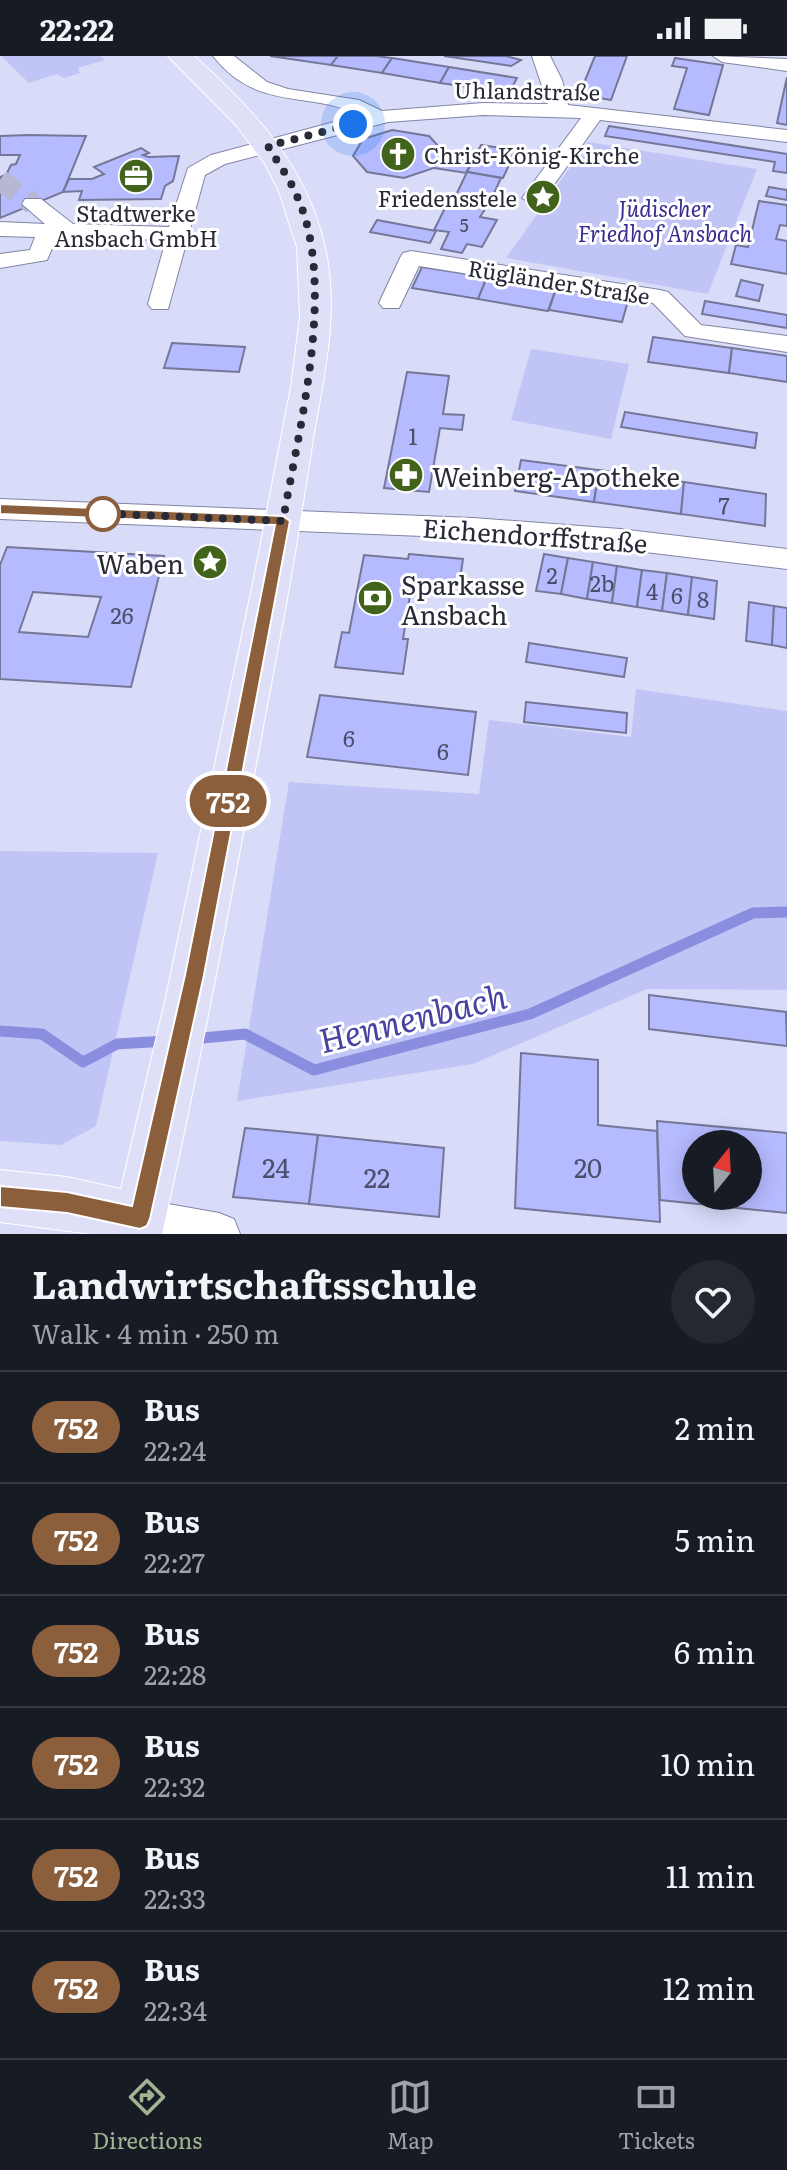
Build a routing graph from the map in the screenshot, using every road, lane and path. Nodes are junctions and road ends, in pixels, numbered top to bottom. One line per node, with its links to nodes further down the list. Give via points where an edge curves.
1 (180, 56): 10 (main road)
2 (222, 56): 8 (street, via 260,86 352,104)
3 (541, 56): 6 (street)
4 (722, 56): 5 (street)
5 (787, 65)
6 (560, 112): 7 (street, Uhlandstraße); 8 (street, Uhlandstraße, via 462,111)
7 (594, 114): 9 (street, Uhlandstraße); 11 (street)
8 (381, 118): 10 (street, Uhlandstraße)
9 (787, 136)
10 (268, 146): 15 (street, Uhlandstraße, via 218,159 195,172); 21 (main road, via 297,195 312,250 316,311)
11 (533, 198)
12 (33, 204): 14 (street)
13 (0, 229): 14 (street)
14 (58, 231): 15 (street); 16 (street, via 39,255)
15 (177, 234): 18 (street)
16 (0, 261)
17 (391, 303): 19 (street, Rügländer Straße, via 411,258 660,297 694,331)
18 (160, 304)
19 (787, 344)
20 (0, 509): 21 (street, Eichendorffstraße)
21 (283, 521): 22 (street, Eichendorffstraße, via 605,538); 24 (main road)
22 (787, 559)
23 (0, 1196): 24 (main road, via 67,1203)
24 (138, 1226): 25 (street)
25 (219, 1234)

